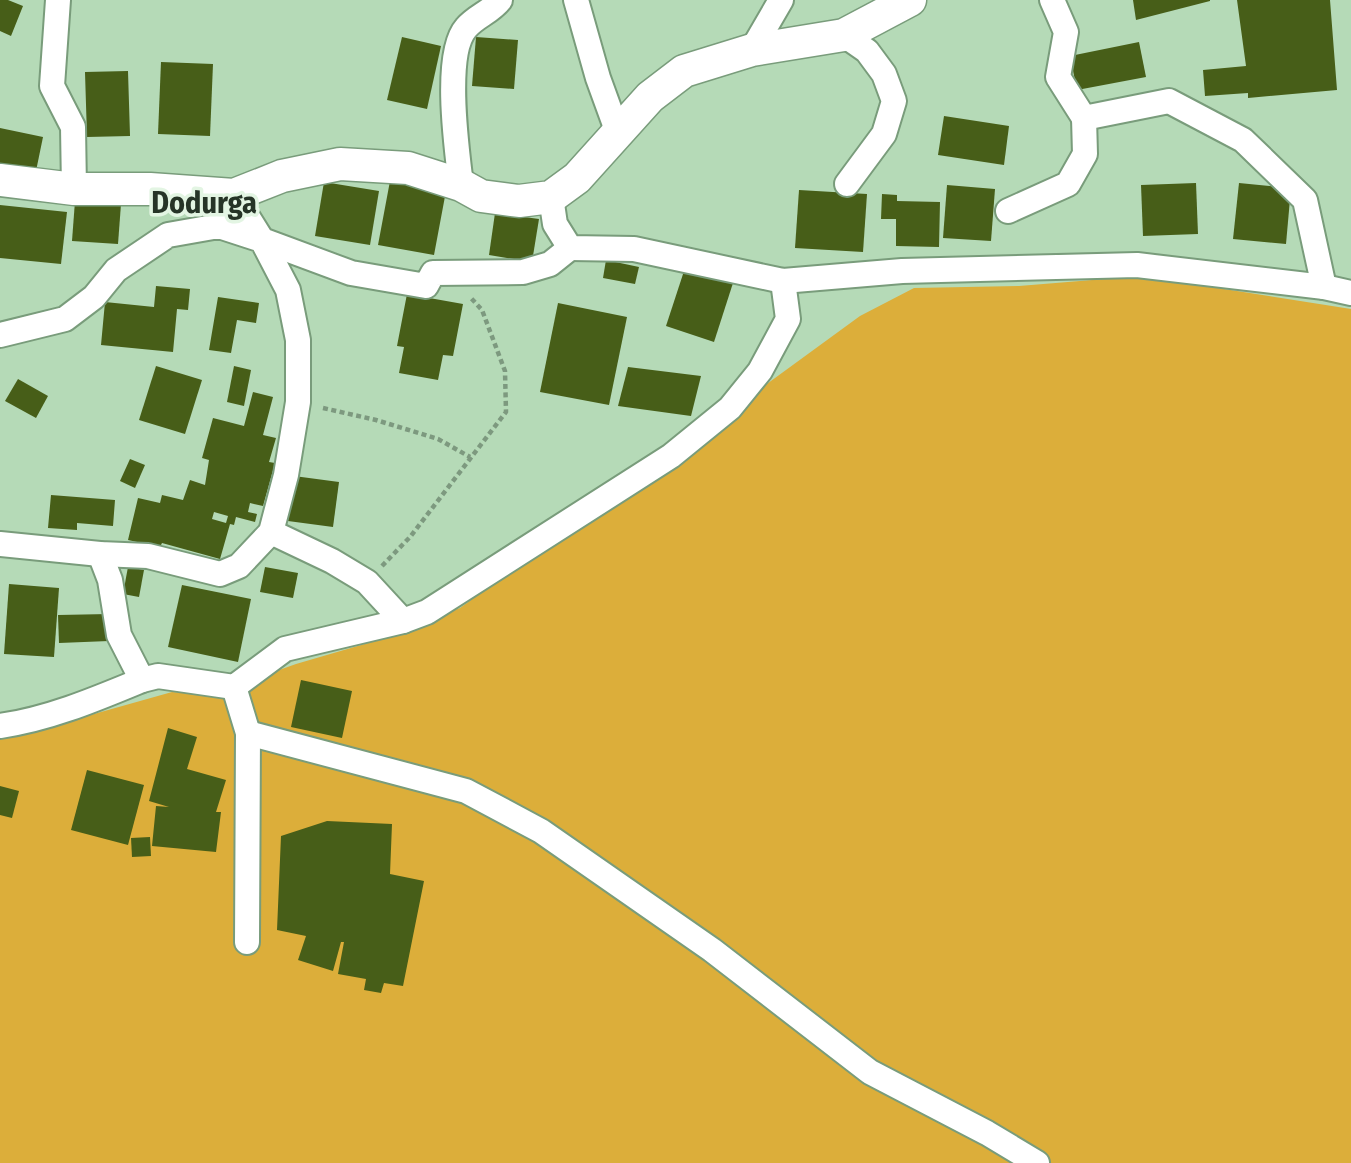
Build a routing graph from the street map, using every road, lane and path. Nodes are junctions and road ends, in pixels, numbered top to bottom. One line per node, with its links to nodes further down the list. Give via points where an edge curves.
1 (58, 0): 14 (street, via 52,86 73,127)
2 (500, 0): 13 (street, via 466,28 457,47 453,114)
3 (576, 0): 10 (street)
4 (781, 0): 8 (street)
5 (910, 0): 7 (street)
6 (1052, 0): 9 (street, via 1066,32 1058,77)
7 (844, 35): 8 (street); 12 (street, via 867,51 884,74 894,101 884,134)
8 (752, 50): 10 (street, via 684,71 650,97)
9 (1084, 118): 17 (street, via 1085,154 1068,184); 22 (street, via 1169,101 1243,140 1305,201)
10 (618, 133): 16 (street, via 577,178)
11 (0, 180): 14 (street)
12 (847, 184)
13 (461, 185): 15 (street, via 408,168 340,164 282,176); 16 (street, via 481,196 519,201)
14 (74, 189): 15 (street)
15 (234, 195): 18 (street)
16 (551, 197): 19 (street, via 555,224)
17 (1008, 211)
18 (262, 240): 20 (street, via 351,273 426,286); 24 (street, via 219,226 168,235 116,270 94,297 65,318); 25 (street, via 288,290 298,340)
19 (570, 248): 20 (street, via 551,264 523,272); 21 (street, via 634,249)
20 (433, 273): 26 (path, via 462,288 482,310 505,371 506,412)
21 (783, 281): 22 (street, via 902,271 1138,265); 31 (street, via 788,319 760,371 730,408 671,456 428,612)
22 (1324, 287): 23 (street)
23 (1351, 293)
24 (0, 335)
25 (298, 402): 26 (path, via 438,439); 27 (street)
26 (470, 457): 30 (path, via 410,537)
27 (271, 532): 29 (street, via 239,566 220,574 148,556); 30 (street)
28 (0, 544): 29 (street)
29 (100, 554): 32 (street, via 110,580 119,635)
30 (367, 582): 31 (street)
31 (403, 621): 33 (street, via 285,649)
32 (142, 680): 33 (street, via 158,676); 34 (street, via 76,707)
33 (234, 687): 35 (street)
34 (0, 726)
35 (248, 733): 36 (street); 37 (street, via 466,791 541,831 712,950 870,1072)
36 (247, 942)
37 (1037, 1163)

